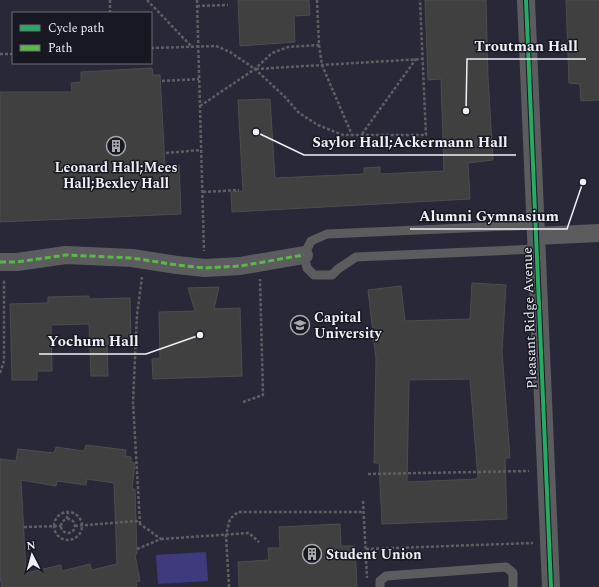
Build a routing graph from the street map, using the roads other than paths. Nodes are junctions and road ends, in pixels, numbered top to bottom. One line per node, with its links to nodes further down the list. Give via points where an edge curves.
1 (526, 0): 3 (street, Pleasant Ridge Avenue)
2 (599, 232): 3 (street)
3 (536, 236): 4 (lane, via 327,234 311,241); 4 (lane, via 356,257 332,275 314,275 307,268); 8 (street, Pleasant Ridge Avenue)
4 (304, 255): 5 (street, via 240,266 205,268 132,258 66,254)
5 (2, 262)
6 (380, 587): 7 (lane, via 380,581 386,576 506,568 513,573)
7 (513, 587)
8 (551, 587)

